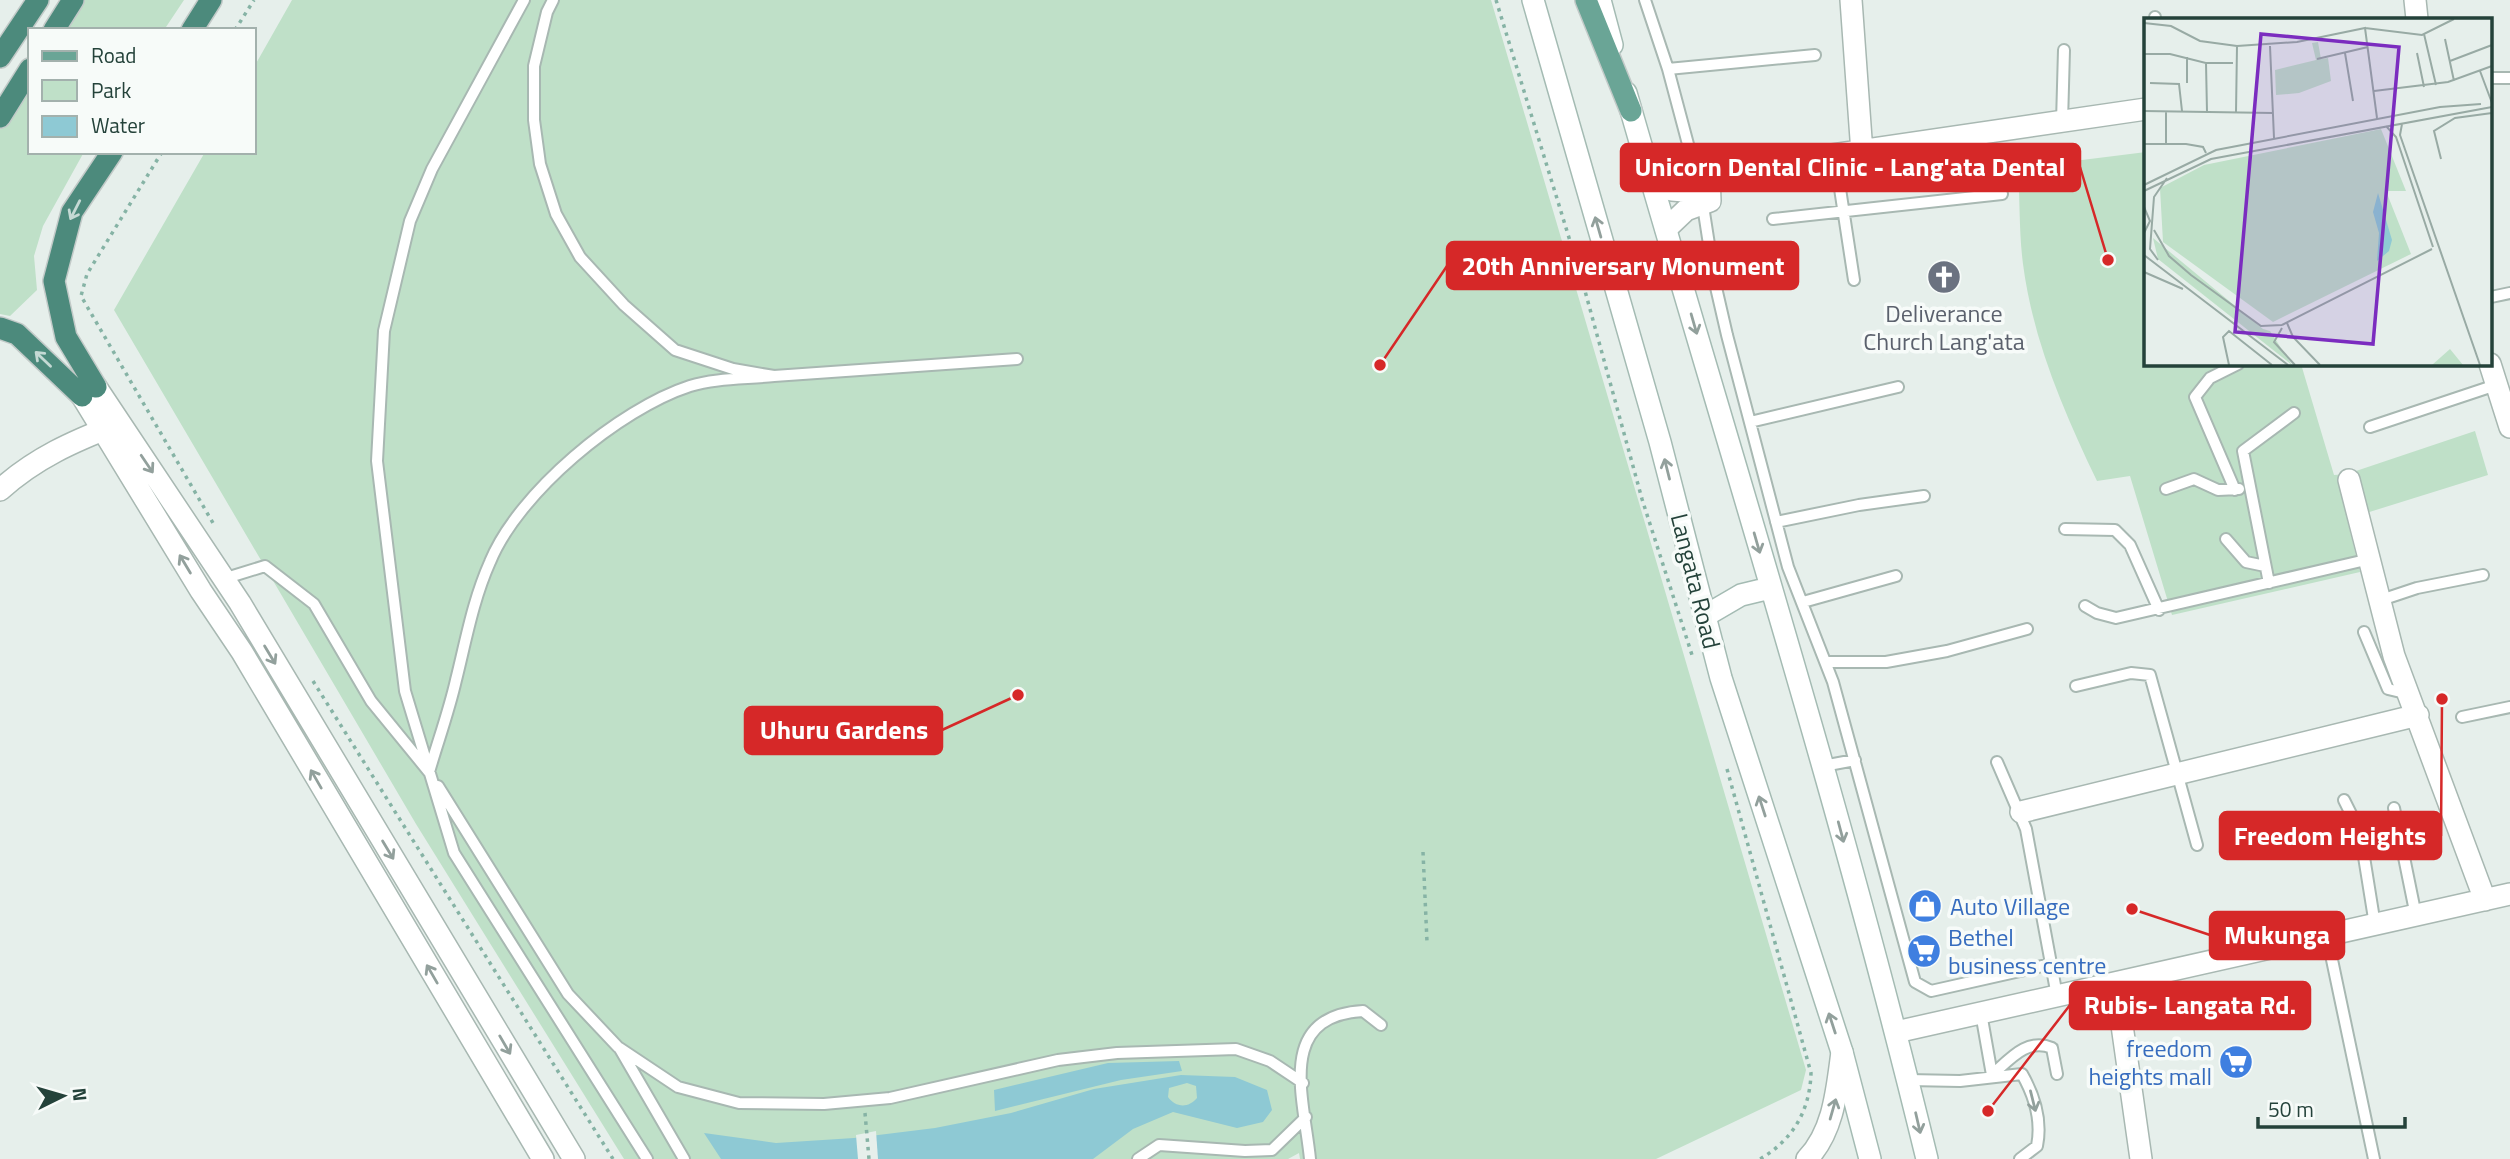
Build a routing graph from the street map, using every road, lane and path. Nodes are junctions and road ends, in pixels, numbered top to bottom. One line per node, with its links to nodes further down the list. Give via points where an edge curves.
1 (38, 0): 20 (highway)
2 (73, 0): 15 (highway)
3 (211, 0): 16 (highway)
4 (254, 0): 17 (path)
5 (524, 0): 91 (lane, via 410,221 383,331 377,461 405,691)
6 (553, 0): 46 (lane, via 534,66 534,120 540,164 556,214 580,257 675,351)
7 (1496, 0): 79 (path, via 1582,280 1642,499)
8 (1532, 0): 76 (street, Langata Road, one-way to 8, via 1656,428)
9 (1586, 0): 26 (main road)
10 (1600, 0): 26 (street)
11 (1646, 0): 21 (lane)
12 (1851, 0): 29 (street)
13 (2415, 0): 14 (street)
14 (2417, 18)
15 (55, 28)
16 (193, 28)
17 (236, 28)
18 (2064, 50): 28 (lane)
19 (1815, 55): 21 (lane)
20 (0, 57)
21 (1668, 69): 35 (lane)
22 (28, 72): 27 (highway)
23 (2492, 78): 24 (lane)
24 (2510, 78)
25 (2144, 109): 28 (street)
26 (1631, 111): 33 (street)
27 (0, 117)
28 (2062, 122): 29 (street)
29 (1862, 153): 32 (street)
30 (111, 154): 48 (highway, one-way to 48, via 72,212 54,281 66,337)
31 (161, 154): 61 (path, via 87,274 82,296)
32 (1835, 156): 35 (street, via 1709,173 1708,193); 36 (lane)
33 (1652, 183): 35 (street); 38 (street)
34 (2002, 194): 36 (lane)
35 (1702, 198): 38 (street); 50 (lane, via 1715,283)
36 (1843, 211): 37 (lane); 39 (lane)
37 (1773, 219)
38 (1666, 229): 70 (street, one-way to 70)
39 (1854, 280)
40 (2510, 293): 41 (lane)
41 (2492, 297)
42 (0, 328): 48 (highway, one-way to 42, via 17,334)
43 (1017, 359): 46 (lane)
44 (2234, 366): 58 (lane, via 2210,378 2195,397)
45 (2493, 374): 52 (lane); 53 (street)
46 (774, 376): 91 (lane, via 691,386 646,406 549,478 514,518 472,607)
47 (1898, 387): 50 (lane)
48 (89, 392): 51 (street)
49 (2294, 413): 55 (lane, via 2243,451)
50 (1750, 422): 60 (lane)
51 (110, 427): 57 (street, via 61,447); 68 (street, one-way to 68); 71 (street, one-way to 51)
52 (2370, 427)
53 (2510, 428)
54 (2349, 480): 64 (street)
55 (2249, 487): 58 (lane); 65 (lane)
56 (2166, 488): 58 (lane, via 2194,479 2218,490)
57 (0, 490)
58 (2235, 490)
59 (1924, 496): 60 (lane)
60 (1776, 522): 73 (lane)
61 (215, 526)
62 (2065, 529): 75 (lane, via 2115,530 2130,545)
63 (2226, 539): 65 (lane, via 2246,562)
64 (2370, 559): 69 (lane); 72 (street)
65 (2265, 566): 69 (lane)
66 (2483, 575): 72 (lane)
67 (1896, 576): 73 (lane)
68 (223, 579): 71 (street); 91 (lane, via 265,566 314,604 371,701); 93 (street, one-way to 93)
69 (2269, 583): 75 (lane)
70 (1770, 588): 76 (street, via 1741,595); 90 (street)
71 (201, 592): 96 (street, one-way to 71)
72 (2381, 600): 83 (street, via 2394,656)
73 (1803, 602): 80 (lane)
74 (2085, 606): 75 (lane, via 2116,618)
75 (2159, 610)
76 (1705, 616): 113 (street, Langata Road, one-way to 76)
77 (2027, 629): 80 (lane, via 1886,662)
78 (2364, 632): 83 (lane, via 2388,689)
79 (1694, 659)
80 (1826, 662): 87 (lane)
81 (309, 676): 122 (path)
82 (2076, 686): 92 (lane, via 2131,673 2150,675)
83 (2409, 694): 85 (street)
84 (2510, 707): 86 (lane)
85 (2418, 715): 92 (street); 101 (street)
86 (2462, 718)
87 (1855, 760): 90 (lane); 106 (lane, via 1915,982 1931,991)
88 (1997, 762): 97 (lane)
89 (1726, 763): 128 (path, via 1811,1073 1810,1095 1794,1129 1778,1149)
90 (1823, 766): 111 (street, one-way to 111)
91 (429, 772): 112 (lane, via 568,994); 123 (lane, via 454,853)
92 (2177, 772): 97 (street); 98 (lane)
93 (357, 799): 96 (lane); 121 (street, one-way to 121)
94 (2344, 800): 103 (lane, via 2360,832)
95 (2394, 808): 102 (lane)
96 (336, 811): 120 (street, one-way to 96)
97 (2021, 812): 106 (lane)
98 (2197, 845)
99 (1423, 852): 105 (path)
100 (2510, 894): 101 (street)
101 (2485, 900): 102 (street)
102 (2416, 916): 103 (street)
103 (2375, 925): 104 (street)
104 (2327, 936): 107 (street); 134 (lane)
105 (1427, 942)
106 (2051, 964): 108 (lane)
107 (2116, 983): 108 (street); 133 (street)
108 (2057, 996): 109 (street)
109 (1981, 1013): 111 (street); 115 (lane)
110 (1381, 1025): 117 (lane, via 1363,1011 1327,1017 1300,1051)
111 (1896, 1032): 116 (street)
112 (618, 1047): 118 (lane, via 678,1087 739,1103); 124 (lane)
113 (1842, 1052): 129 (street, one-way to 113, via 1827,1129); 130 (street, Langata Road)
114 (2057, 1074): 115 (lane, via 2052,1048 2038,1045 2024,1048)
115 (1992, 1075): 116 (lane, via 1960,1081); 132 (lane, one-way to 132, via 2022,1074 2032,1091 2039,1139)
116 (1908, 1080): 131 (street, one-way to 131)
117 (1303, 1083): 118 (lane, via 1270,1060 1236,1049 1171,1051 1058,1060); 119 (lane)
118 (864, 1100): 125 (path)
119 (1306, 1116): 126 (lane, via 1272,1150 1159,1145); 127 (lane)
120 (543, 1159)
121 (574, 1159)
122 (613, 1159)
123 (648, 1159)
124 (684, 1159)
125 (869, 1159)
126 (1138, 1159)
127 (1310, 1159)
128 (1760, 1159)
129 (1807, 1159)
130 (1870, 1159)
131 (1927, 1159)
132 (2020, 1159)
133 (2141, 1159)
134 (2374, 1159)

